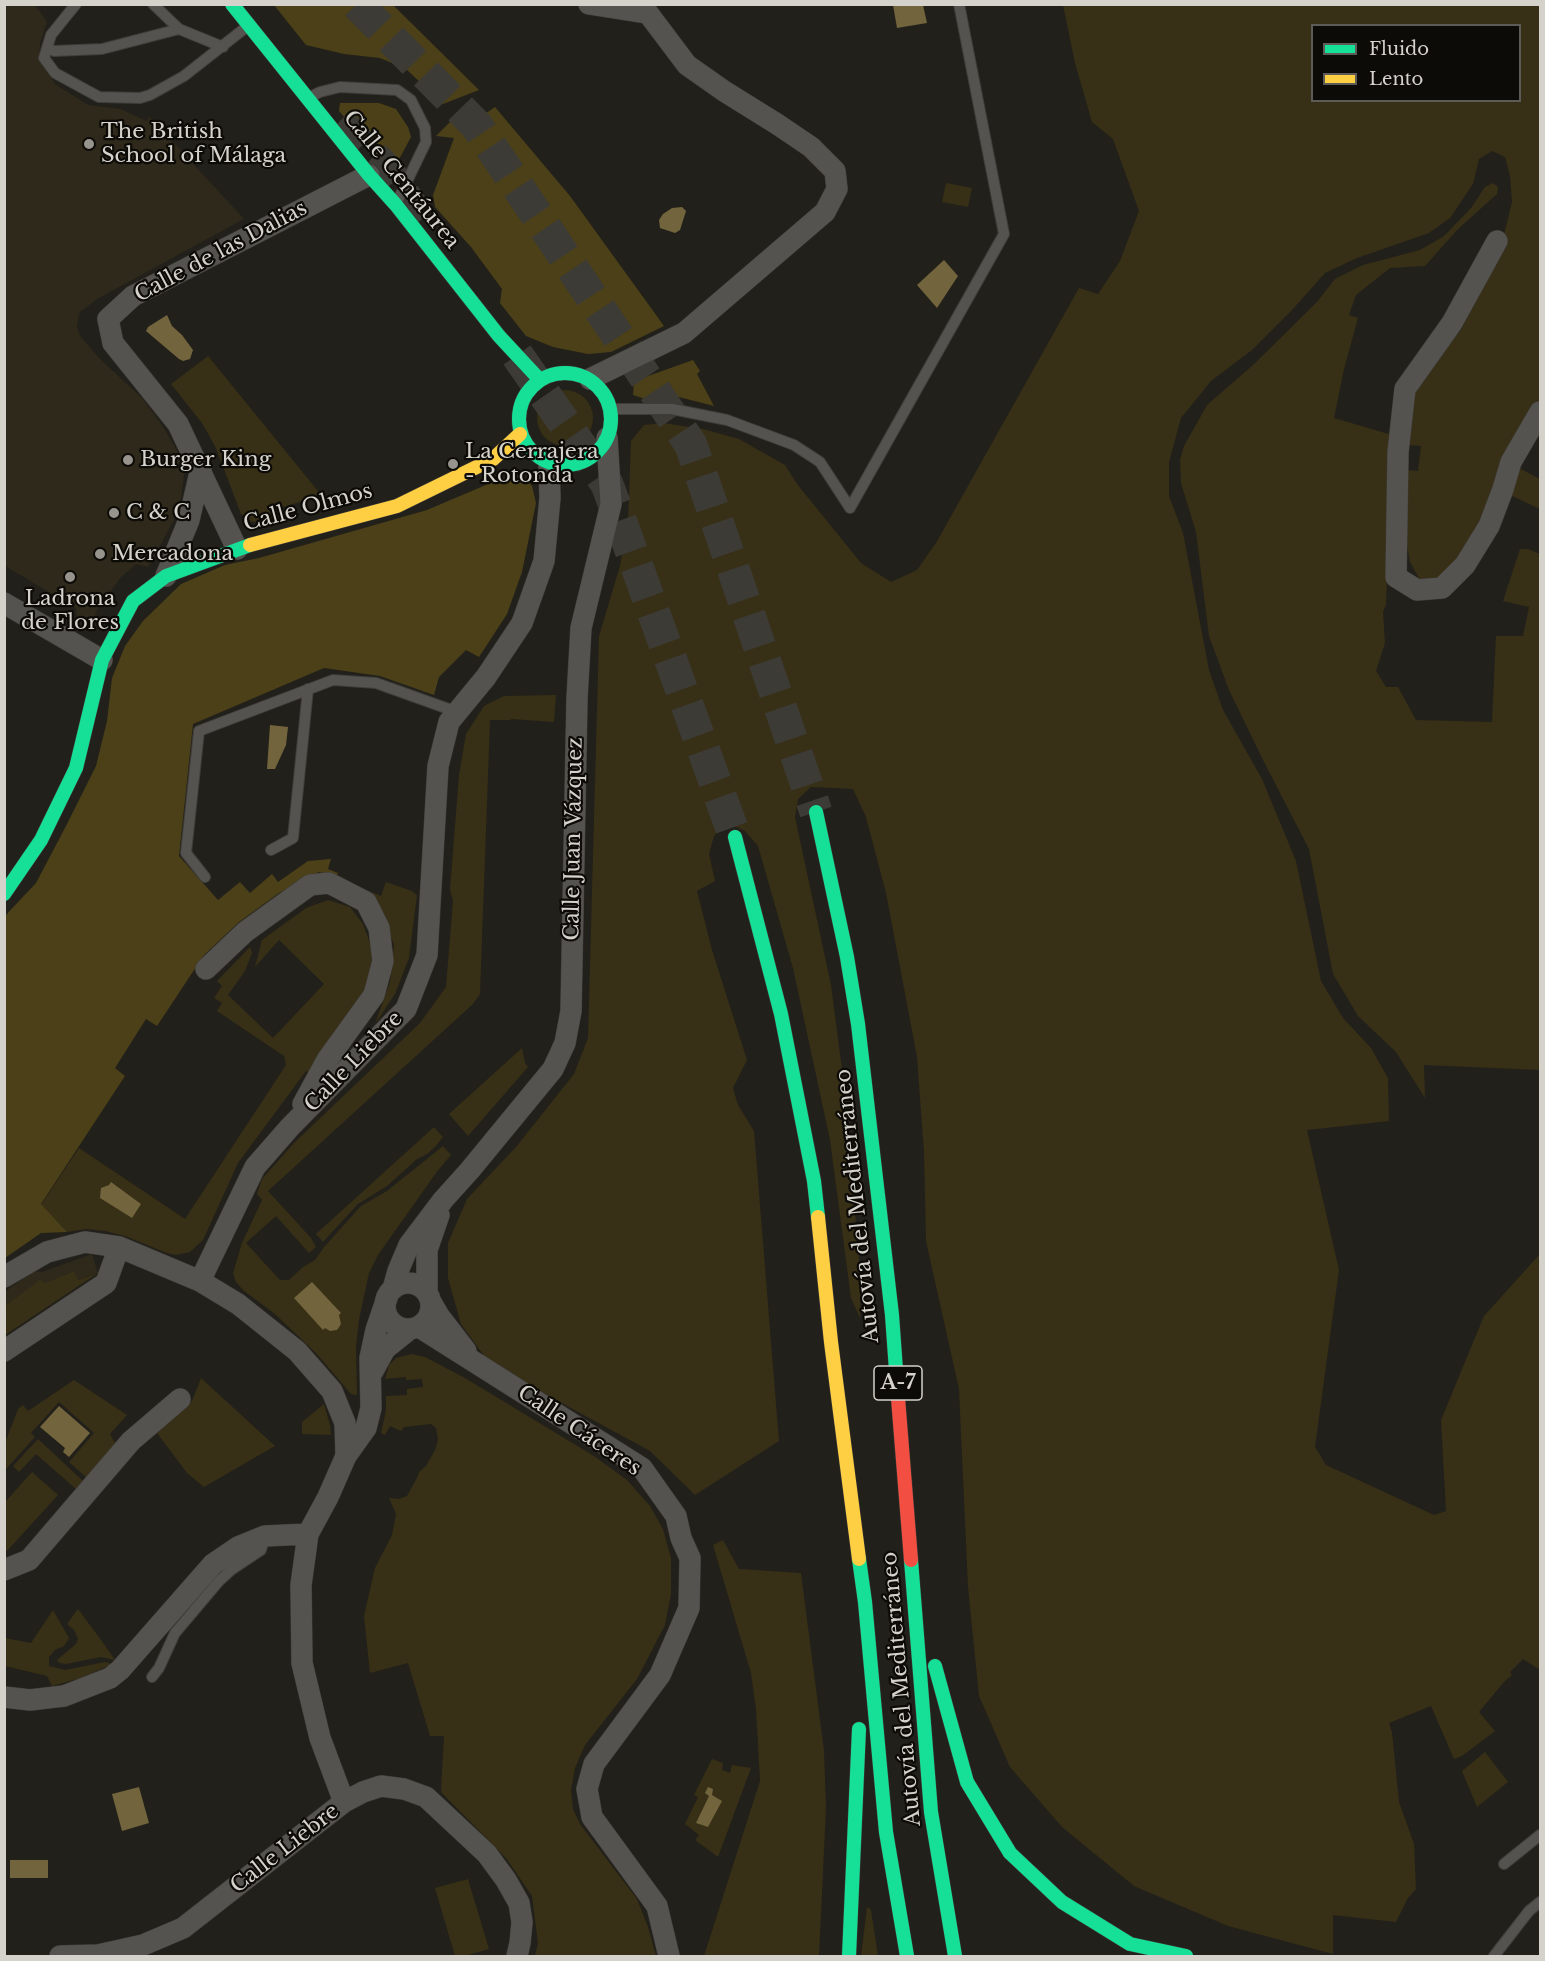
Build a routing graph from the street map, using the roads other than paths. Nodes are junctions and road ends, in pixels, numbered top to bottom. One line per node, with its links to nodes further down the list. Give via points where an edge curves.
1 (76, 4): 10 (lane, via 51,35)
2 (153, 4): 8 (lane)
3 (232, 4): 7 (main road, Calle Centáurea)
4 (590, 4): 6 (street)
5 (959, 4): 17 (lane, via 1005,234 850,508 820,462 794,445 727,420 672,409)
6 (644, 9): 16 (street, via 687,65 811,147 835,171 837,189 825,212 684,333)
7 (250, 25): 9 (lane); 11 (main road, Calle Centáurea)
8 (179, 29): 9 (lane); 10 (lane, via 102,49)
9 (223, 47): 10 (lane, via 184,76 140,98 99,97 55,73 44,58)
10 (47, 48)
11 (308, 98): 12 (main road, Calle Centáurea); 13 (lane, via 340,87 397,90 411,100 425,128 426,142)
12 (369, 175): 13 (main road, Calle Centáurea); 22 (street, Calle de las Dalias, via 133,296 108,319 113,343 178,424)
13 (396, 205): 15 (main road, Calle Centáurea, via 499,336)
14 (1497, 241): 18 (street, via 1452,323 1405,389 1398,452 1396,577 1417,590 1442,588 1465,565 1489,526 1511,462)
15 (539, 379): 16 (main road, via 564,372); 19 (main road, via 520,403)
16 (590, 379): 17 (main road, via 603,392)
17 (610, 409): 20 (main road)
18 (1540, 412)
19 (520, 434): 21 (main road, via 531,452); 23 (main road, Calle Olmos, via 493,459 397,506)
20 (607, 438): 21 (main road, via 593,456 572,465); 36 (street, Calle Juan Vázquez, via 610,504 581,628 571,1011 565,1043 553,1070)
21 (549, 463): 28 (street, Calle Liebre, via 544,561 522,622 486,677)
22 (201, 468): 23 (street, Calle de las Dalias); 24 (street, via 189,520)
23 (237, 549): 24 (main road, Calle Olmos)
24 (166, 576): 26 (main road, Calle Olmos, via 133,601)
25 (4, 603): 26 (street)
26 (102, 660): 33 (main road, Calle Olmos, via 76,768 41,840)
27 (308, 689): 28 (lane, via 333,680 376,683); 31 (lane, via 293,838); 32 (lane, via 199,731 186,853)
28 (456, 712): 35 (street, Calle Liebre, via 449,722 438,766 427,955 406,1009)
29 (816, 812): 51 (main road, Autovía del Mediterráneo / A-7, via 859,1035 892,1315)
30 (735, 837): 52 (main road, Autovía del Mediterráneo, via 781,1014 814,1181)
31 (272, 850)
32 (205, 877)
33 (4, 894)
34 (206, 969): 35 (street, via 244,932 310,885 330,883 366,902 379,928 383,961 374,995 327,1060)
35 (290, 1127): 39 (street, Calle Liebre, via 255,1167)
36 (443, 1200): 40 (street, Calle Juan Vázquez, via 409,1245); 41 (street, Calle Juan Vázquez, via 427,1250)
37 (119, 1247): 38 (street, via 76,1244 47,1252); 39 (street); 43 (street, via 106,1283)
38 (4, 1278)
39 (200, 1281): 47 (street, Calle Liebre, via 238,1304 297,1351 333,1391 345,1423)
40 (390, 1294): 41 (street, via 407,1284 421,1288); 42 (street, via 386,1313 390,1320 402,1329); 45 (street, Calle Liebre, via 376,1330 370,1358)
41 (429, 1298): 42 (street, via 429,1317); 44 (street, Calle Cáceres)
42 (414, 1328): 44 (street, Calle Cáceres); 45 (street, Calle Liebre, via 385,1348)
43 (4, 1351)
44 (478, 1365): 61 (street, Calle Cáceres, via 642,1468 675,1516 690,1558 688,1608 660,1675 594,1764 588,1789 592,1817 657,1906)
45 (371, 1377): 47 (street, Calle Liebre, via 371,1408 366,1428)
46 (180, 1399): 50 (street, via 131,1441 29,1560)
47 (346, 1456): 48 (street, Calle Liebre)
48 (308, 1533): 49 (street); 55 (street, Calle Liebre, via 301,1585 302,1663 320,1738)
49 (265, 1536): 53 (lane, via 261,1550 219,1581 175,1633); 54 (street, via 238,1547 213,1564 110,1678 64,1696 30,1700)
50 (4, 1570)
51 (915, 1593): 64 (main road, Autovía del Mediterráneo / A-7, via 931,1812); 65 (main road, via 966,1782 1010,1853 1062,1902 1130,1944)
52 (865, 1602): 62 (main road); 63 (main road, Autovía del Mediterráneo, via 886,1832)
53 (152, 1677)
54 (4, 1696)
55 (344, 1802): 59 (street, Calle Liebre, via 183,1928 142,1945 98,1954); 60 (street, via 381,1786 426,1797 487,1854 506,1880 519,1903 522,1922)
56 (1540, 1835): 57 (lane)
57 (1504, 1864)
58 (1540, 1902): 66 (lane)
59 (60, 1956)
60 (517, 1956)
61 (669, 1956)
62 (849, 1956)
63 (907, 1956)
64 (955, 1956)
65 (1186, 1956)
66 (1494, 1956)

